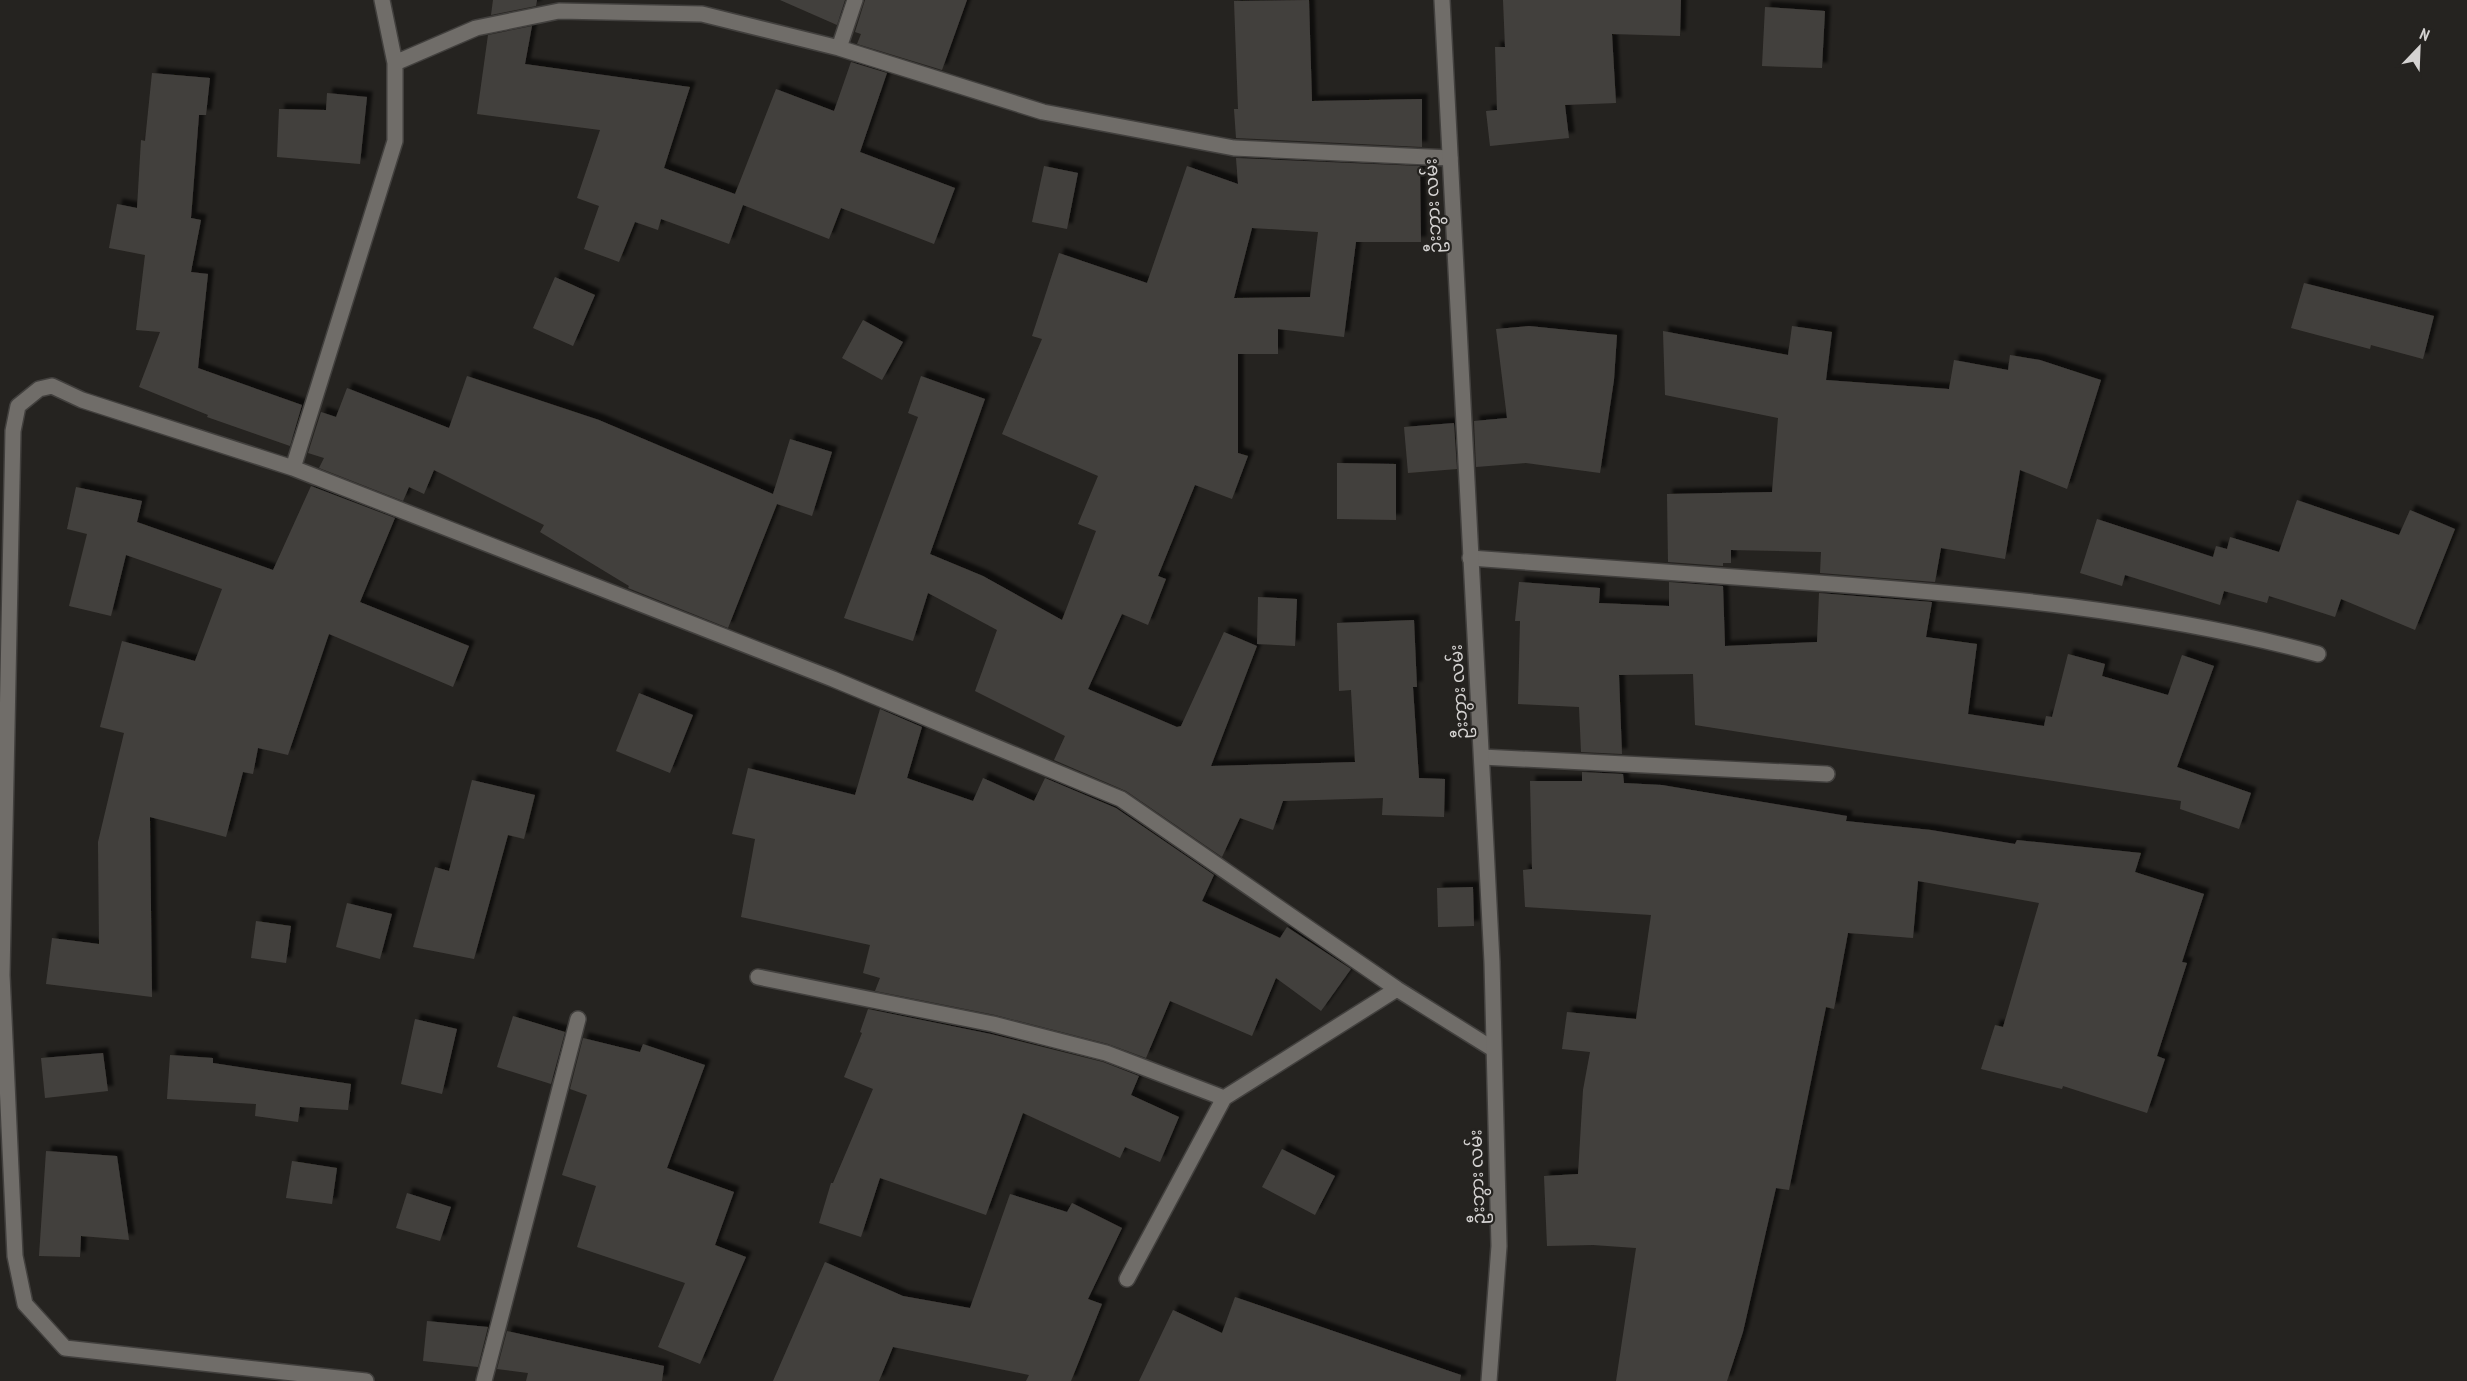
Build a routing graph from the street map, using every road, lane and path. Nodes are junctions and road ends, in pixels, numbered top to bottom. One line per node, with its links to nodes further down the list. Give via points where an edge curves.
1 (382, 0): 5 (street)
2 (855, 0): 4 (street)
3 (1442, 0): 6 (street, ဦးဘွား လမ်း)
4 (839, 48): 5 (street, via 702,14 559,11 476,28); 6 (street, via 1043,112 1234,148)
5 (396, 63): 7 (street, via 395,141)
6 (1450, 158): 8 (street, ဦးဘွား လမ်း)
7 (293, 468): 13 (street, via 833,679 1121,799); 18 (street, via 82,400 52,386 39,389 18,406 13,431 2,975 15,1256 25,1304 65,1348)
8 (1470, 558): 9 (street, via 2069,605 2261,639); 10 (street, ဦးဘွား လမ်း)
9 (2318, 654)
10 (1482, 757): 11 (street); 15 (street, ဦးဘွား လမ်း)
11 (1827, 774)
12 (758, 977): 16 (street, via 993,1024 1106,1053)
13 (1397, 989): 15 (street); 16 (street)
14 (578, 1019): 19 (street)
15 (1493, 1049): 20 (street, ဦးဘွား လမ်း, via 1499,1246)
16 (1224, 1098): 17 (street)
17 (1127, 1279)
18 (366, 1381)
19 (484, 1381)
20 (1489, 1381)

